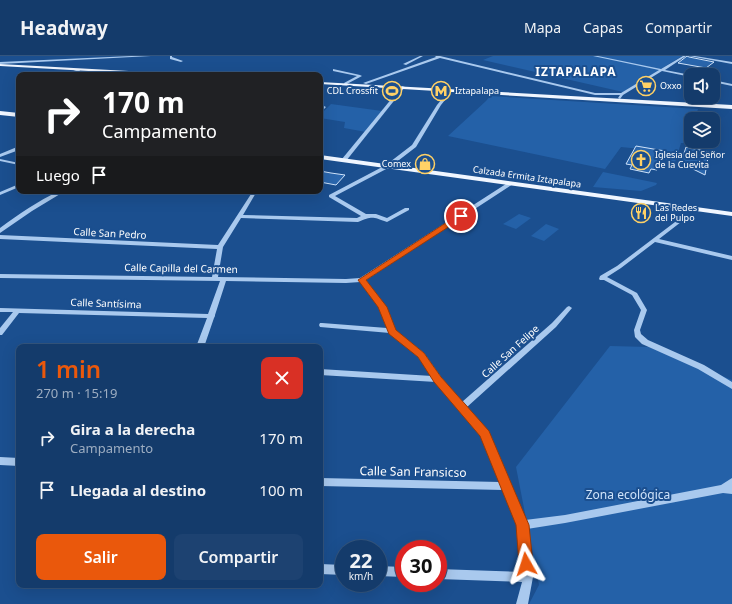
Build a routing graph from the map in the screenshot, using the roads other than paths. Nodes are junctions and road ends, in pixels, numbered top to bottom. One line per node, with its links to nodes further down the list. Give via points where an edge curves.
1 (78, 56): 10 (street)
2 (150, 56): 10 (street)
3 (170, 56): 11 (street)
4 (422, 56): 14 (street)
5 (431, 56): 9 (street)
6 (594, 56): 17 (street)
7 (685, 56): 17 (street)
8 (690, 56): 12 (street)
9 (437, 57): 25 (street); 30 (street, via 595,94); 31 (street)
10 (58, 60): 13 (street)
11 (182, 61)
12 (732, 63)
13 (0, 64): 15 (main road)
14 (405, 64)
15 (79, 70): 18 (street); 19 (main road)
16 (334, 70): 22 (street, via 360,76)
17 (662, 70): 21 (street); 30 (street)
18 (73, 72)
19 (120, 72)
20 (345, 75): 22 (street)
21 (684, 75)
22 (356, 78): 26 (street)
23 (720, 82): 27 (street)
24 (323, 83): 26 (main road)
25 (365, 83)
26 (344, 84): 28 (main road)
27 (732, 85)
28 (403, 87): 29 (main road); 40 (street)
29 (451, 90): 31 (main road); 42 (street, via 414,146)
30 (622, 94): 32 (street, via 621,99)
31 (603, 98): 32 (main road)
32 (626, 100): 33 (main road)
33 (731, 106)
34 (0, 113): 35 (main road)
35 (16, 115)
36 (16, 149): 37 (street)
37 (0, 156)
38 (323, 157): 40 (main road, Calzada Ermita Iztapalapa)
39 (0, 160): 41 (street)
40 (344, 160): 42 (main road, Calzada Ermita Iztapalapa)
41 (16, 163)
42 (388, 166): 43 (main road, Calzada Ermita Iztapalapa); 51 (street, via 332,196)
43 (511, 183): 49 (main road, Calzada Ermita Iztapalapa); 61 (street)
44 (16, 186): 45 (street)
45 (0, 194)
46 (58, 194): 53 (street)
47 (253, 194): 50 (street)
48 (407, 209): 51 (street, via 387,220)
49 (732, 214)
50 (239, 216): 51 (street, via 358,220); 56 (street)
51 (365, 216)
52 (679, 221): 55 (street)
53 (0, 231)
54 (0, 237): 56 (street, Calle San Pedro)
55 (654, 240): 57 (street); 72 (street, via 602,278 635,294 644,310 638,336 645,342 701,367)
56 (220, 246): 59 (street)
57 (732, 258)
58 (0, 276): 59 (street, Calle Capilla del Carmen)
59 (215, 279): 60 (street, Calle Capilla del Carmen)
60 (224, 279): 61 (street, Calle Capilla del Carmen); 65 (street)
61 (362, 280): 67 (street, via 382,307)
62 (569, 308): 73 (street, Calle San Felipe, via 554,325)
63 (0, 310): 64 (street, Calle Santísima)
64 (18, 310): 65 (street, Calle Santísima); 68 (street)
65 (212, 316): 69 (street)
66 (322, 325): 67 (street)
67 (392, 332): 71 (street, via 421,355)
68 (0, 333)
69 (201, 344)
70 (323, 372): 71 (street)
71 (438, 379): 73 (street)
72 (732, 386)
73 (462, 407): 78 (street, via 485,434)
74 (0, 461): 75 (street)
75 (16, 462)
76 (323, 482): 78 (street, Calle San Fransicso)
77 (732, 482): 79 (street)
78 (506, 486): 80 (street)
79 (728, 489): 80 (street)
80 (522, 525): 84 (street)
81 (323, 569): 82 (street)
82 (335, 570)
83 (447, 574): 84 (street)
84 (528, 577): 85 (street)
85 (522, 604)

